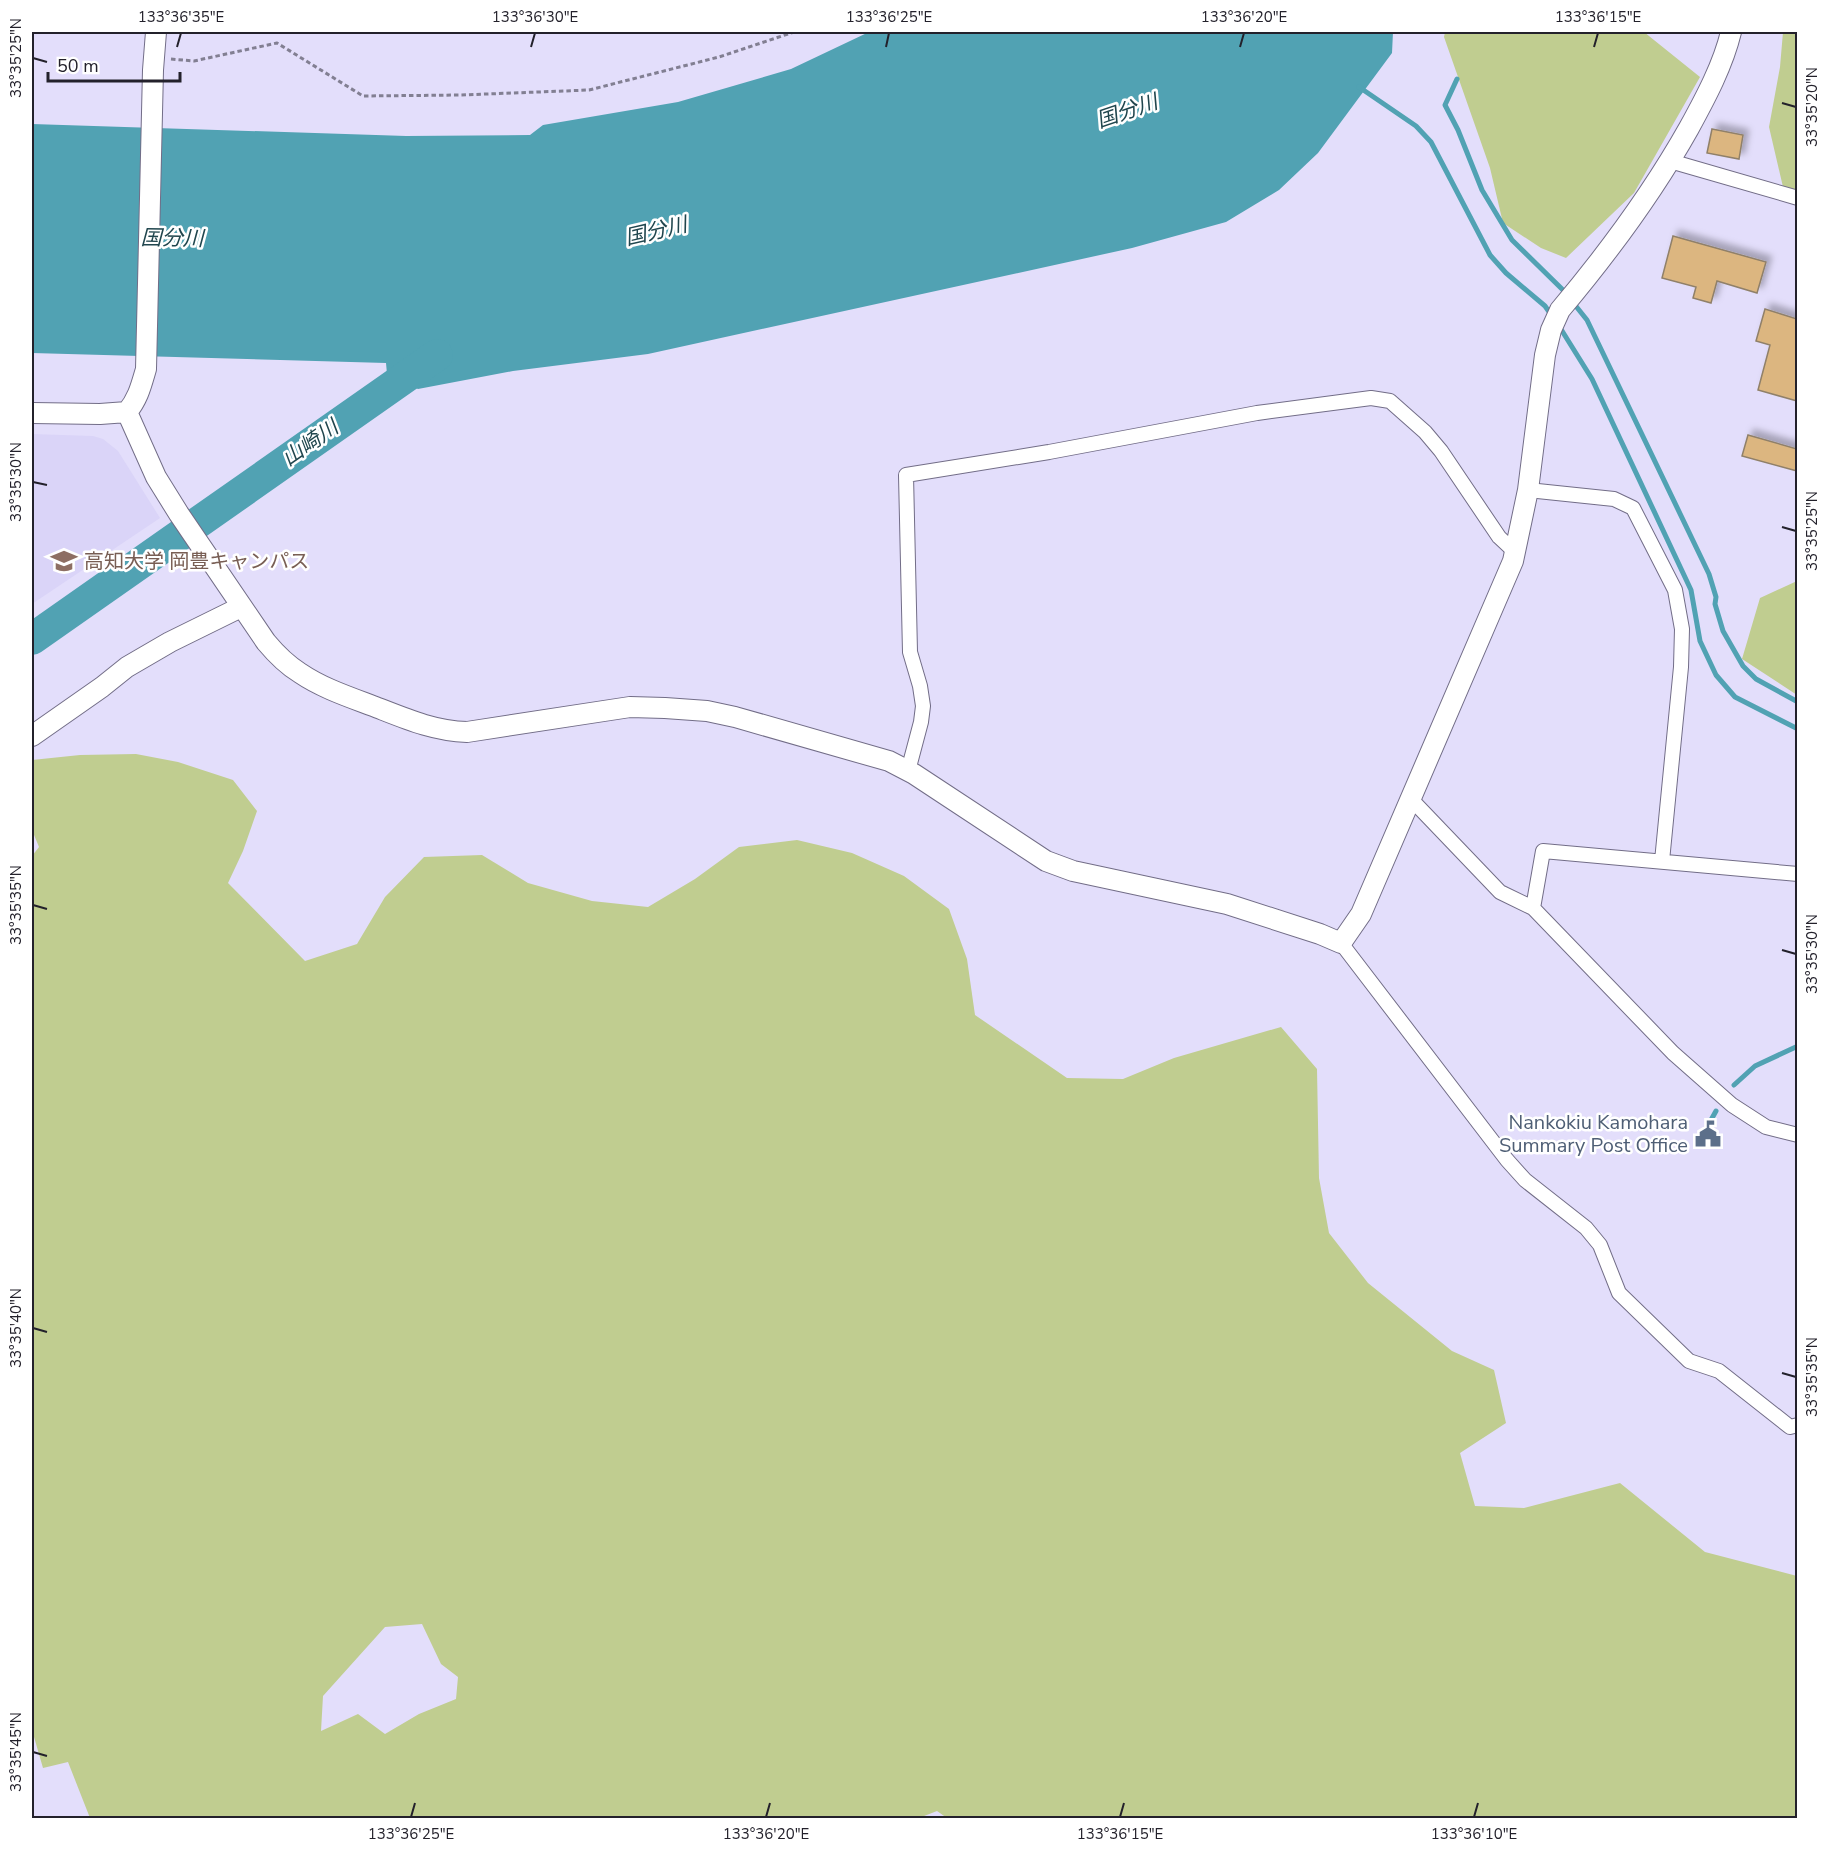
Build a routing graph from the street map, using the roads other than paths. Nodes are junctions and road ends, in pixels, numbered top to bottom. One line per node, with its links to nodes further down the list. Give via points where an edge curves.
1 (156, 32): 5 (street, via 146,369 136,401)
2 (1731, 32): 3 (street, via 1704,102)
3 (1670, 161): 4 (street); 7 (street, via 1565,304 1551,330)
4 (1797, 198)
5 (126, 412): 6 (street); 9 (street, via 156,477)
6 (32, 413)
7 (1528, 490): 8 (street); 13 (street, via 1614,499 1633,508 1675,590 1682,629 1681,668)
8 (1515, 552): 11 (street, via 1499,537 1425,432 1390,401 1371,398 1257,413 906,475 910,652 923,706); 12 (street)
9 (241, 607): 10 (street, via 127,667); 11 (street, via 282,660 301,674 424,726 467,732 630,707 676,708 746,720 867,753)
10 (32, 736)
11 (909, 771): 16 (street, via 1046,861 1073,871 1227,904)
12 (1410, 798): 15 (street, via 1500,892); 16 (street, via 1361,914)
13 (1662, 861): 14 (street); 15 (street, via 1542,851)
14 (1797, 874)
15 (1533, 908): 17 (street, via 1673,1053 1732,1105 1766,1127)
16 (1341, 943): 18 (street, via 1507,1160 1525,1180 1586,1228 1600,1245 1619,1293 1689,1361 1719,1371 1790,1427)
17 (1797, 1135)
18 (1797, 1425)

